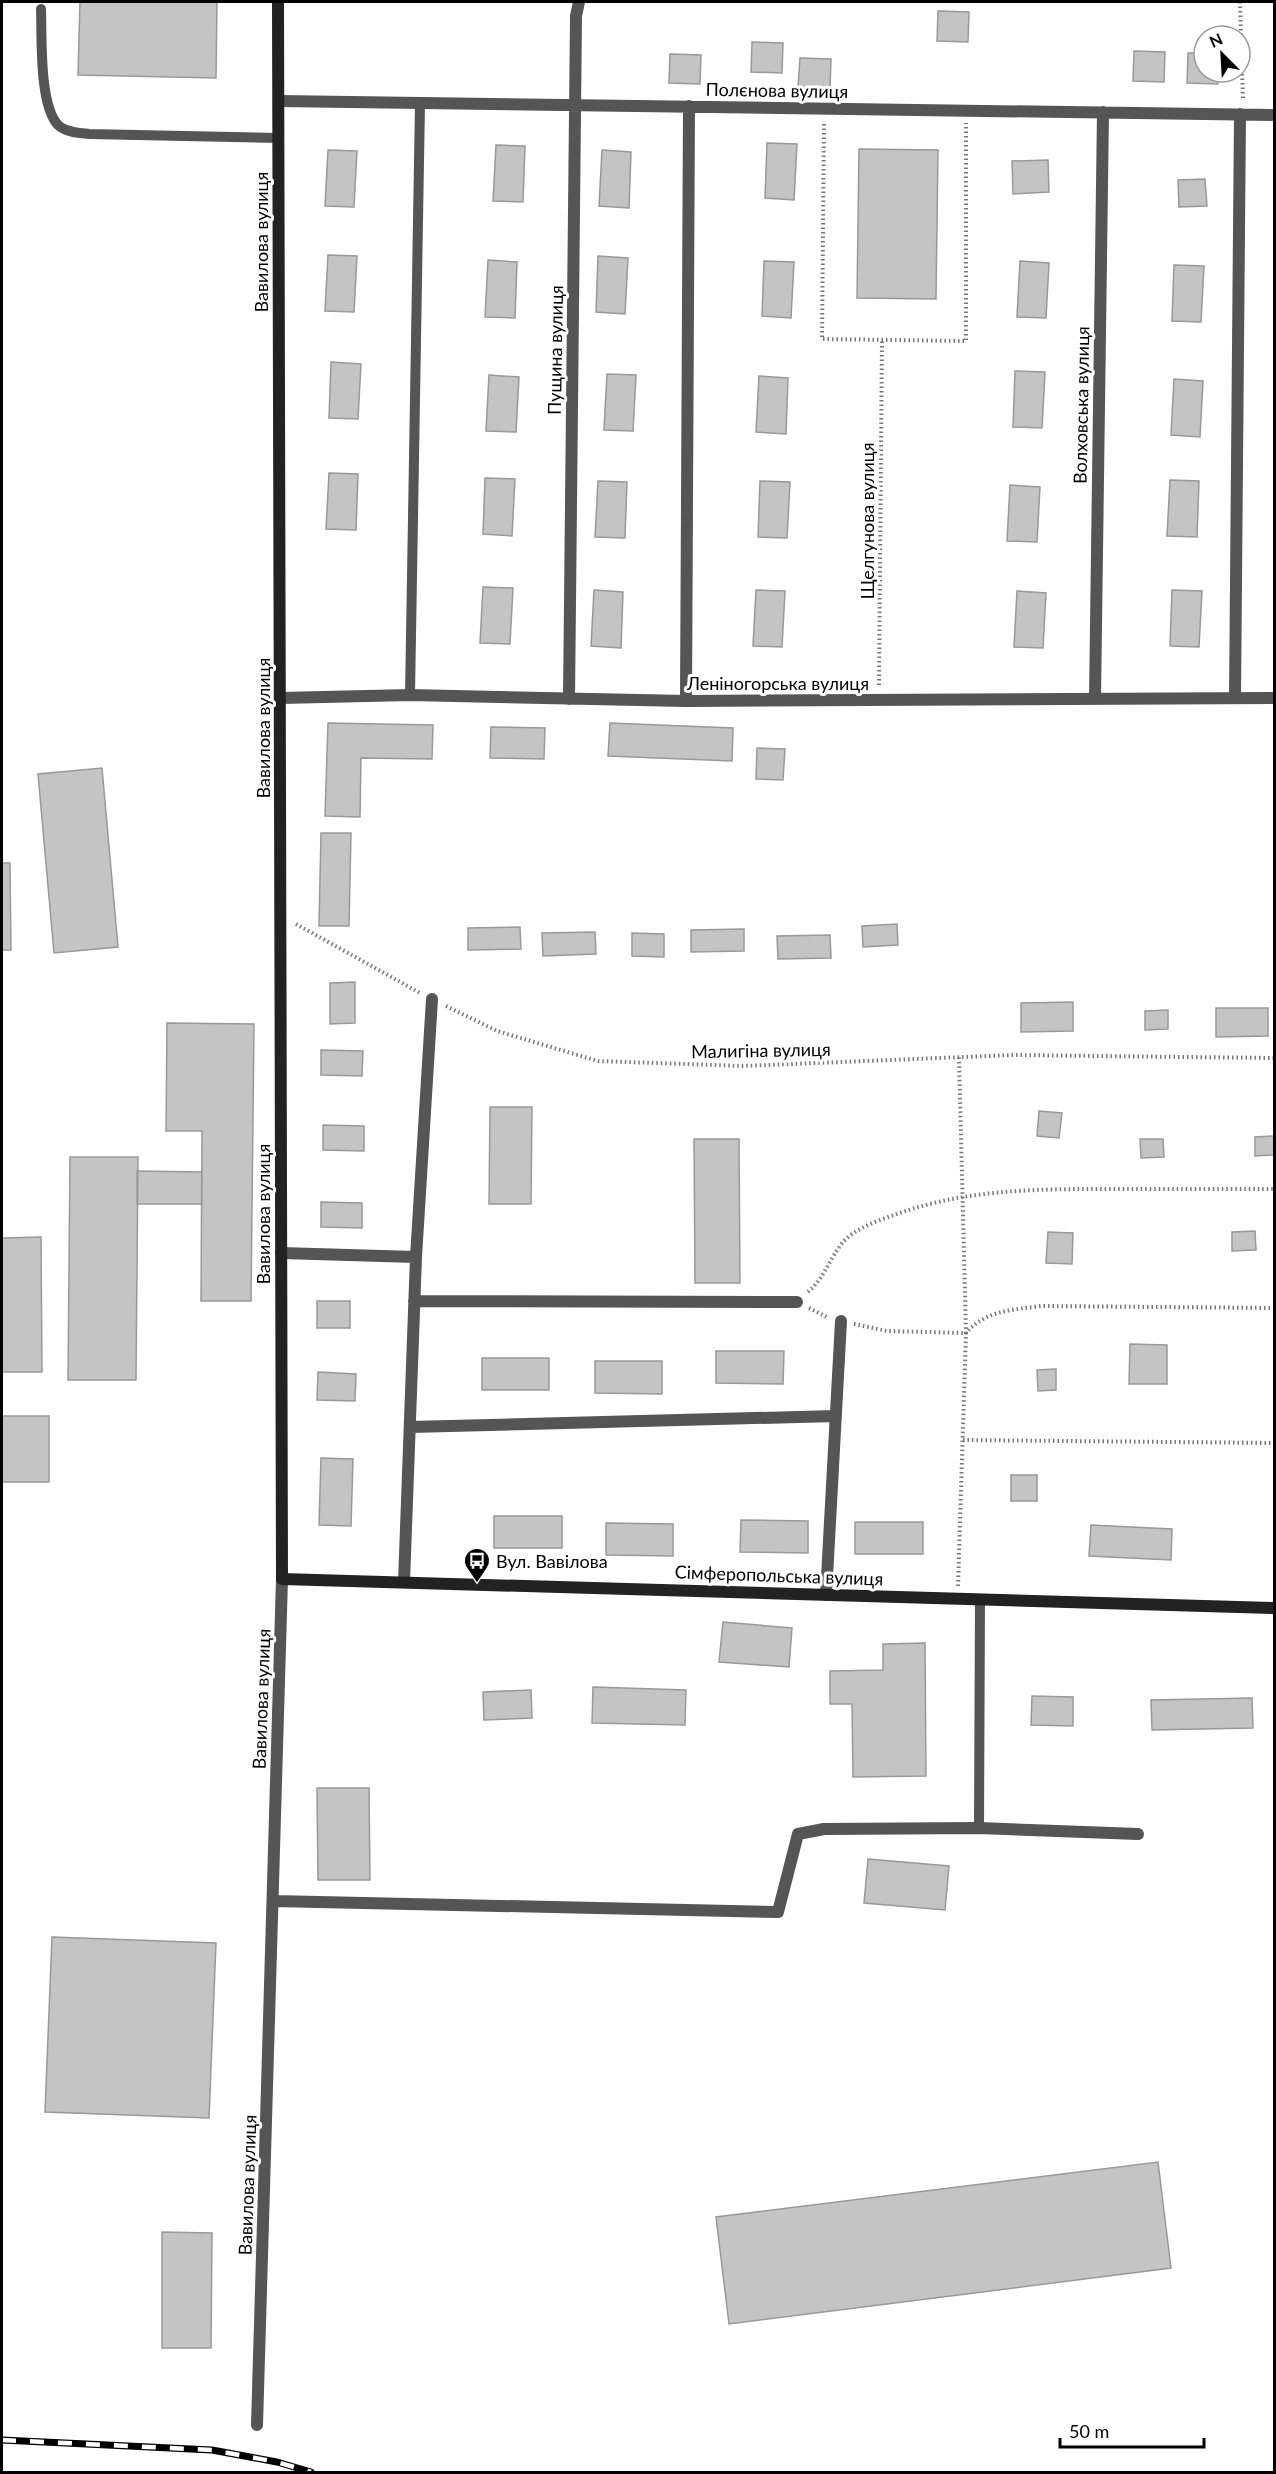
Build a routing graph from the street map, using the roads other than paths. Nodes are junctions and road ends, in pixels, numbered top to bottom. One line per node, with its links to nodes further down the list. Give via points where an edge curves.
1 (279, 2): 4 (street, Вавилова вулиця)
2 (579, 2): 6 (street, Пущина вулиця)
3 (41, 9): 11 (lane, via 46,95 59,126 89,134)
4 (279, 101): 5 (street, Полєнова вулиця); 11 (street, Вавилова вулиця)
5 (420, 103): 6 (street, Полєнова вулиця); 12 (lane)
6 (576, 105): 7 (street, Полєнова вулиця); 16 (street, Пущина вулиця)
7 (689, 106): 8 (street, Полєнова вулиця); 18 (street)
8 (1103, 112): 9 (street, Полєнова вулиця); 17 (street, Волховська вулиця)
9 (1242, 114): 10 (street, Полєнова вулиця); 14 (street)
10 (1275, 115)
11 (279, 138): 13 (street, Вавилова вулиця)
12 (410, 696): 13 (street, Леніногорська вулиця); 16 (street, Леніногорська вулиця)
13 (281, 698): 20 (street, Вавилова вулиця)
14 (1235, 698): 15 (street, Леніногорська вулиця); 17 (street, Леніногорська вулиця)
15 (1275, 698)
16 (569, 699): 18 (street, Леніногорська вулиця)
17 (1095, 699): 18 (street, Леніногорська вулиця)
18 (686, 701)
19 (432, 999): 21 (street)
20 (281, 1253): 21 (street); 27 (street, Вавилова вулиця)
21 (416, 1257): 22 (street)
22 (414, 1302): 23 (street); 26 (street)
23 (796, 1302)
24 (841, 1321): 25 (street)
25 (836, 1416): 26 (street); 29 (street)
26 (410, 1427): 28 (street)
27 (282, 1579): 28 (street, Сімферопольська вулиця); 34 (street, Вавилова вулиця)
28 (404, 1582): 29 (street, Сімферопольська вулиця)
29 (826, 1595): 30 (street, Сімферопольська вулиця)
30 (980, 1599): 31 (street, Сімферопольська вулиця); 32 (lane)
31 (1275, 1608)
32 (979, 1828): 33 (street); 34 (street, via 824,1829 798,1834 778,1912)
33 (1138, 1834)
34 (273, 1901): 35 (street, Вавилова вулиця)
35 (257, 2425)

